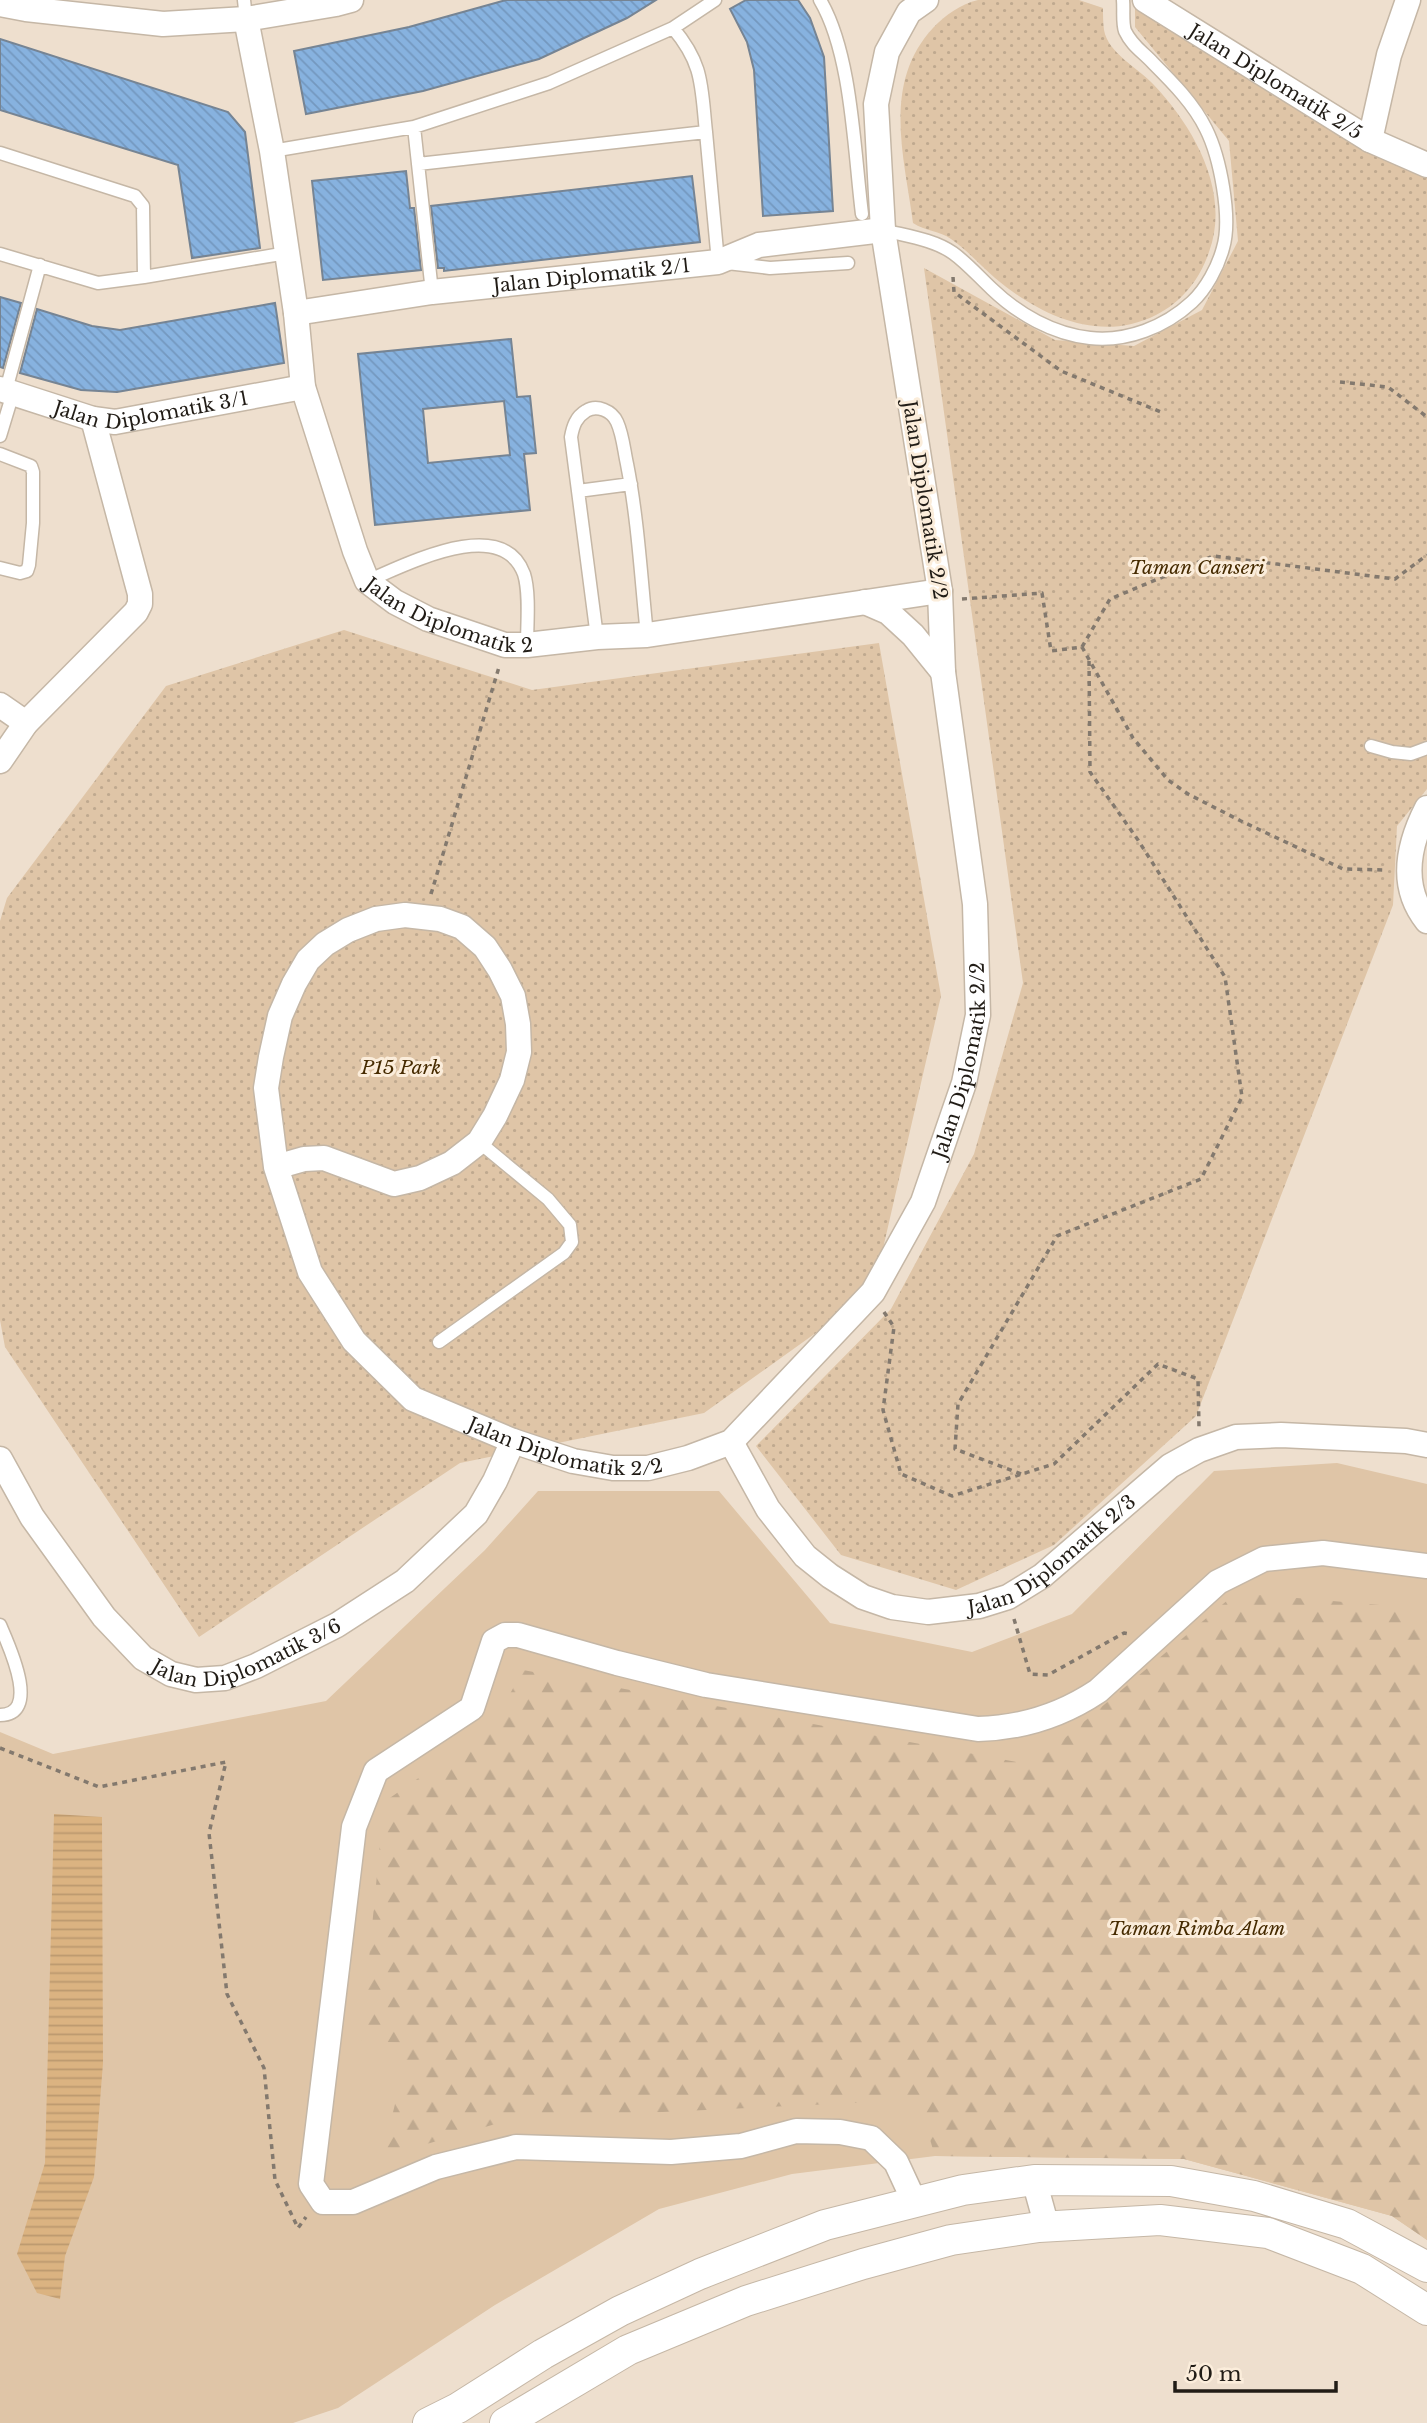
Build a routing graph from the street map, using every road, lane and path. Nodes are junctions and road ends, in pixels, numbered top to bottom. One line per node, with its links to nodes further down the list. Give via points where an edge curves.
1 (351, 0): 9 (street)
2 (715, 0): 10 (lane)
3 (820, 0): 18 (lane, via 831,18 845,72)
4 (1123, 0): 21 (lane, via 1124,29 1135,47 1185,99 1206,129 1216,158 1226,215 1224,247 1197,298 1177,316 1151,329 1091,338 1030,317)
5 (1145, 0): 13 (street, Jalan Diplomatik 2/5)
6 (1408, 0): 13 (street, Jalan Diplomatik 2/5, via 1389,55)
7 (0, 4): 9 (street, via 163,24)
8 (911, 4): 19 (street, Jalan Diplomatik 2/2, via 887,52 876,104)
9 (245, 10): 14 (street, Jalan Diplomatik 2)
10 (673, 28): 11 (lane, via 549,83); 12 (lane, via 698,67)
11 (414, 127): 14 (lane); 16 (lane)
12 (706, 132): 16 (lane); 23 (lane)
13 (1370, 140): 17 (street, Jalan Diplomatik 2/5)
14 (272, 151): 20 (street, Jalan Diplomatik 2)
15 (0, 153): 26 (lane, via 135,196 143,206)
16 (418, 164): 27 (lane)
17 (1427, 165)
18 (862, 214)
19 (883, 230): 21 (lane, via 932,242); 23 (street, Jalan Diplomatik 2/1, via 759,245); 42 (street, Jalan Diplomatik 2/2)
20 (287, 253): 26 (lane); 28 (street, Jalan Diplomatik 2)
21 (953, 253): 32 (path, via 954,292 1061,371)
22 (0, 254): 25 (lane)
23 (719, 262): 24 (lane, via 770,268); 27 (street, Jalan Diplomatik 2/1)
24 (848, 263)
25 (40, 265): 26 (lane, via 98,283); 31 (lane)
26 (144, 277)
27 (432, 292): 28 (street, Jalan Diplomatik 2/1)
28 (296, 313): 30 (street, Jalan Diplomatik 2)
29 (1340, 382): 33 (path, via 1388,387)
30 (303, 387): 34 (street, Jalan Diplomatik 3/1, via 114,422); 41 (street, Jalan Diplomatik 2)
31 (6, 391): 34 (street, Jalan Diplomatik 3/1); 35 (lane)
32 (1161, 412)
33 (1427, 417)
34 (93, 419): 51 (street, via 140,604)
35 (0, 436)
36 (0, 454): 40 (lane, via 24,462 33,472 27,571)
37 (631, 484): 38 (lane); 38 (lane, via 616,419 606,410 593,408 573,423); 44 (lane)
38 (578, 491): 45 (lane)
39 (1427, 555): 47 (path, via 1395,579 1213,556 1110,599)
40 (0, 568)
41 (368, 581): 46 (street, Jalan Diplomatik 2, via 428,619); 46 (lane, via 457,548 495,547 509,554 524,575)
42 (941, 596): 43 (street, Jalan Diplomatik 2); 47 (path, via 1042,593 1051,651); 49 (street, Jalan Diplomatik 2/2)
43 (865, 602): 44 (street, Jalan Diplomatik 2); 49 (street, via 888,612)
44 (647, 635): 45 (street, Jalan Diplomatik 2)
45 (597, 638): 46 (street, Jalan Diplomatik 2)
46 (516, 645): 57 (path)
47 (1082, 647): 48 (path)
48 (1089, 657): 56 (path, via 1132,738 1168,779 1188,794 1343,869); 68 (path, via 1090,772 1225,977 1242,1097 1201,1179 1057,1236 965,1392 958,1405 955,1448)
49 (943, 672): 61 (street, Jalan Diplomatik 2/2, via 975,904 978,1015 964,1083 923,1202)
50 (0, 705): 51 (street)
51 (26, 723): 54 (street)
52 (1371, 746): 53 (lane, via 1411,754)
53 (1427, 748)
54 (0, 761)
55 (1427, 808): 56 (street, via 1415,833)
56 (1410, 870): 58 (street, via 1416,907)
57 (425, 917): 59 (street, Jalan Diplomatik 2/2, via 463,927 485,947 513,996 519,1052 495,1116); 60 (street, Jalan Diplomatik 2/2, via 376,919 348,929 308,960 293,984 280,1016 267,1088)
58 (1427, 920)
59 (479, 1142): 60 (street, Jalan Diplomatik 2/2, via 452,1163 394,1184 324,1158); 62 (lane, via 548,1199 570,1225 572,1242 564,1253)
60 (276, 1167): 63 (street, Jalan Diplomatik 2/2, via 310,1272 354,1341 413,1399)
61 (873, 1292): 64 (street, Jalan Diplomatik 2/2); 68 (path, via 894,1327 883,1410 901,1474 952,1496)
62 (439, 1342)
63 (513, 1441): 64 (street, Jalan Diplomatik 2/2, via 573,1461 614,1468 648,1468); 67 (street, Jalan Diplomatik 3/6, via 476,1514 405,1581 337,1625 256,1666 225,1678 196,1680 171,1674 143,1658 104,1617 32,1517)
64 (731, 1442): 70 (street, Jalan Diplomatik 2/3, via 768,1509 805,1556 863,1597 928,1612 979,1606)
65 (1427, 1445): 66 (street, Jalan Diplomatik 2/3, via 1281,1435 1236,1437)
66 (1199, 1450): 68 (path, via 1199,1379 1158,1364 1055,1464); 70 (street, Jalan Diplomatik 2/3, via 1170,1466 1042,1576)
67 (0, 1459)
68 (1021, 1474)
69 (1427, 1566): 72 (street, via 1322,1553 1264,1559 1218,1582)
70 (1008, 1597): 72 (path, via 1030,1674 1048,1675 1124,1633)
71 (0, 1625): 73 (lane, via 21,1696 16,1708)
72 (1155, 1638): 76 (street, via 1077,1705 1035,1721 978,1729 706,1685 518,1635 494,1641 472,1709 376,1771 354,1827 311,2185)
73 (0, 1715)
74 (0, 1748): 76 (path, via 99,1787 226,1762 209,1833 227,1994 264,2068 275,2180 298,2228)
75 (1034, 2180): 77 (street, via 963,2190); 78 (street); 79 (street, via 1171,2181 1254,2196 1347,2224)
76 (320, 2199): 77 (street, via 323,2203 353,2202 436,2167 516,2147 671,2152 741,2146 796,2131 871,2138 896,2162)
77 (915, 2203): 81 (street, via 825,2225 700,2274 620,2311)
78 (1047, 2227): 80 (street, via 1160,2220 1268,2233 1362,2269); 82 (street, via 951,2240 746,2301 628,2350)
79 (1427, 2267)
80 (1427, 2310)
81 (428, 2423)
82 (505, 2423)

